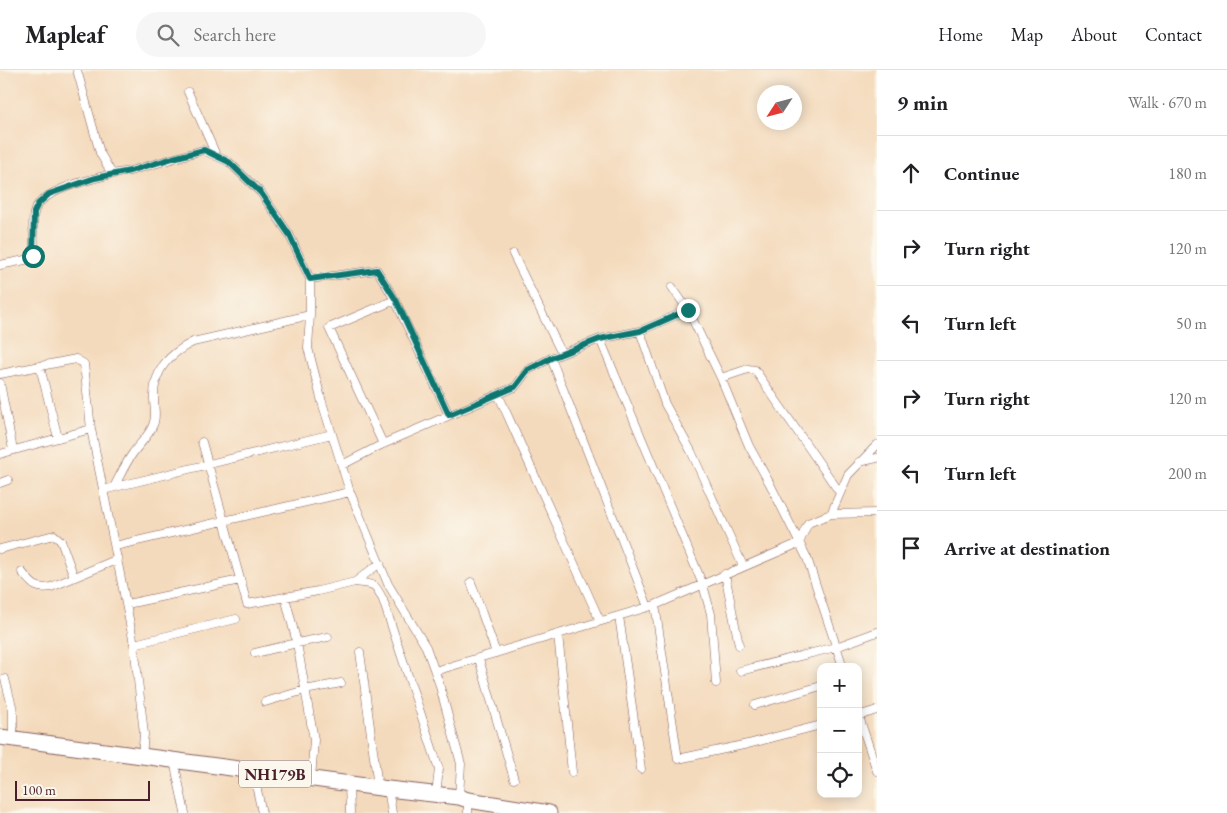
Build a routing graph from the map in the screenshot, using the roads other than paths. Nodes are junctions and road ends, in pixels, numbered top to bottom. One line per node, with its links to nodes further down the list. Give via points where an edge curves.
1 (77, 70): 4 (street, via 100,153)
2 (188, 92): 3 (street)
3 (216, 155): 4 (street, via 204,150); 7 (street, via 229,162 261,193 289,234)
4 (112, 174): 6 (street, via 49,194 34,212 33,256)
5 (513, 254): 14 (street)
6 (0, 265)
7 (310, 279): 9 (street, via 377,270); 11 (street)
8 (672, 287): 10 (street)
9 (396, 300): 21 (street); 26 (street, via 329,328)
10 (688, 310): 12 (street); 18 (street)
11 (310, 315): 23 (street, via 308,348); 34 (street, via 194,342 171,356 164,363 156,382 153,428 132,454)
12 (640, 331): 13 (street); 46 (street, via 665,404 691,451)
13 (600, 339): 14 (street); 53 (street)
14 (562, 354): 15 (street)
15 (551, 358): 20 (street, via 528,370 515,387); 56 (street)
16 (40, 367): 17 (street); 22 (street, via 76,359 84,364); 24 (street)
17 (0, 374)
18 (721, 378): 37 (street, via 748,369 755,370); 41 (street, via 749,446)
19 (0, 383): 28 (street)
20 (498, 394): 21 (street); 59 (street)
21 (449, 415): 26 (street)
22 (91, 429): 24 (street); 35 (street)
23 (332, 434): 32 (street); 33 (street)
24 (58, 438): 28 (street)
25 (202, 442): 32 (street)
26 (383, 444): 33 (street)
27 (877, 445): 31 (street)
28 (13, 450): 29 (street)
29 (0, 454)
30 (877, 458): 31 (street)
31 (859, 462): 37 (street, via 848,474)
32 (208, 464): 34 (street); 40 (street)
33 (342, 465): 36 (street)
34 (114, 487): 35 (street)
35 (103, 490): 42 (street)
36 (350, 492): 40 (street); 45 (street)
37 (840, 493): 39 (street)
38 (877, 513): 39 (street)
39 (831, 514): 41 (street, via 808,524)
40 (224, 522): 42 (street); 50 (street)
41 (799, 543): 46 (street); 66 (street, via 807,558)
42 (115, 546): 44 (street)
43 (0, 549): 49 (street, via 54,535 63,546)
44 (118, 558): 49 (street); 55 (street)
45 (380, 563): 51 (street); 72 (street, via 388,584 426,647)
46 (743, 566): 48 (street)
47 (22, 572): 49 (street, via 37,588 43,589)
48 (725, 574): 53 (street); 65 (street)
49 (74, 577)
50 (240, 580): 54 (street, via 246,604); 55 (street)
51 (355, 582): 54 (street); 96 (street, via 377,587 383,600 439,769)
52 (471, 582): 68 (street)
53 (703, 584): 56 (street); 76 (street, via 711,614)
54 (285, 597): 63 (street)
55 (127, 604): 64 (street)
56 (652, 606): 57 (street); 83 (street, via 678,759)
57 (619, 616): 59 (street); 88 (street)
58 (236, 618): 64 (street)
59 (600, 621): 61 (street)
60 (877, 632): 66 (street)
61 (558, 634): 68 (street); 91 (street)
62 (328, 637): 63 (street)
63 (297, 642): 69 (street); 78 (street)
64 (134, 644): 86 (street, via 144,734)
65 (739, 646)
66 (836, 647): 71 (street); 73 (street)
67 (360, 652): 95 (street)
68 (496, 652): 70 (street)
69 (255, 653)
70 (479, 659): 72 (street); 93 (street)
71 (841, 663)
72 (435, 671): 97 (street, via 461,764)
73 (740, 671)
74 (5, 680): 85 (street, via 13,710)
75 (341, 683): 78 (street)
76 (716, 683)
77 (817, 687): 80 (street)
78 (305, 690): 79 (street); 92 (street, via 314,740)
79 (265, 702)
80 (755, 705)
81 (877, 710): 82 (street)
82 (862, 714)
83 (817, 727)
84 (862, 727): 90 (street)
85 (7, 738): 86 (highway, NH179B)
86 (142, 757): 87 (highway, NH179B)
87 (174, 761): 89 (highway, NH179B); 99 (street)
88 (641, 770)
89 (253, 771): 92 (highway, NH179B); 100 (street)
90 (877, 771)
91 (572, 772)
92 (311, 779): 94 (highway, NH179B)
93 (514, 779)
94 (349, 784): 95 (highway, NH179B); 101 (street)
95 (383, 788): 96 (highway, NH179B); 102 (street)
96 (436, 794): 97 (highway, NH179B)
97 (465, 803): 98 (highway, NH179B)
98 (533, 812): 103 (highway, NH179B)
99 (185, 813)
100 (262, 813)
101 (350, 813)
102 (392, 813)
103 (549, 813)

